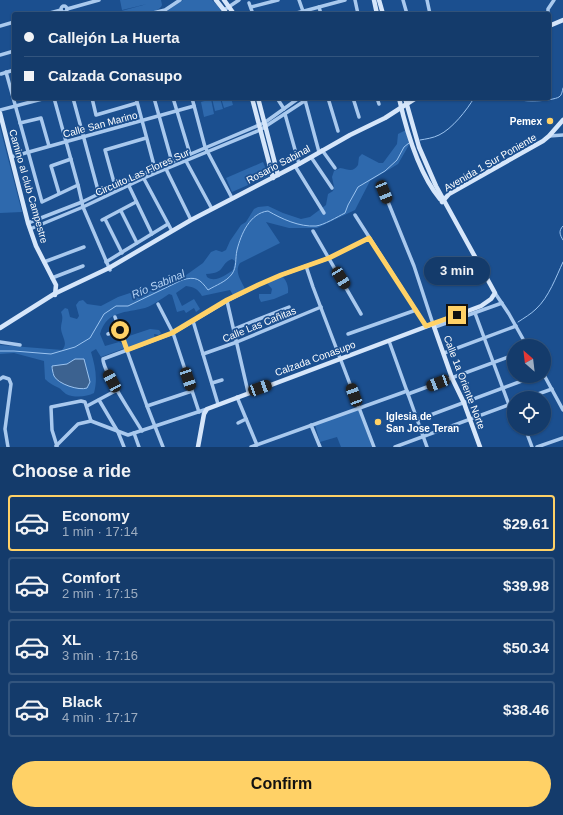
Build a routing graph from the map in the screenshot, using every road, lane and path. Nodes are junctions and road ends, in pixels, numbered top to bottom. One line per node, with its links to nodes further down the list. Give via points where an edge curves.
1 (99, 0): 17 (street, via 67,8 63,6 61,10)
2 (180, 0): 18 (street)
3 (216, 0): 19 (street)
4 (224, 0): 15 (street)
5 (239, 0): 15 (street)
6 (278, 0): 21 (street, via 250,5)
7 (300, 0): 22 (street)
8 (345, 0): 16 (street)
9 (355, 0): 25 (street)
10 (374, 0): 26 (street)
11 (379, 0): 27 (street)
12 (403, 0): 28 (street)
13 (427, 0): 29 (street)
14 (554, 0): 30 (street)
15 (229, 7): 19 (street); 20 (street)
16 (319, 7): 23 (street); 24 (street)
17 (54, 12)
18 (157, 12)
19 (226, 12)
20 (233, 12)
21 (252, 12)
22 (303, 12)
23 (306, 12)
24 (320, 12)
25 (358, 12)
26 (377, 12)
27 (382, 12)
28 (406, 12)
29 (429, 12)
30 (548, 12)
31 (563, 20): 34 (street)
32 (12, 23): 33 (street)
33 (0, 26)
34 (551, 26)
35 (12, 52): 36 (street)
36 (0, 55)
37 (12, 70): 38 (street)
38 (6, 72): 39 (street); 40 (street)
39 (1, 74)
40 (12, 87)
41 (15, 100): 65 (street)
42 (38, 100): 65 (street)
43 (55, 100): 85 (street)
44 (74, 100): 83 (street)
45 (92, 100): 62 (street, via 96,114)
46 (136, 100): 62 (street)
47 (155, 100): 72 (street)
48 (174, 100): 70 (street)
49 (192, 100): 66 (street)
50 (253, 100): 78 (street)
51 (259, 100): 77 (street)
52 (278, 100): 68 (street)
53 (296, 100): 68 (street, Circuito Las Flores Sur)
54 (306, 100): 71 (street)
55 (307, 100): 88 (street)
56 (329, 100): 79 (street)
57 (354, 100): 73 (street)
58 (378, 100): 63 (street)
59 (399, 100): 67 (street)
60 (405, 100): 64 (street)
61 (413, 100): 64 (street, Rosario Sabinal)
62 (137, 104): 75 (street)
63 (379, 104)
64 (406, 105): 67 (street, Rosario Sabinal); 80 (street)
65 (16, 106): 69 (street); 76 (street)
66 (194, 106): 70 (street, Calle San Marino); 87 (street)
67 (401, 108): 80 (street); 88 (street, Rosario Sabinal)
68 (284, 109): 77 (street, Circuito Las Flores Sur)
69 (0, 112): 92 (street, Camino al club Campestre)
70 (177, 112): 72 (street, Calle San Marino); 91 (street)
71 (285, 114): 77 (street); 97 (street)
72 (159, 116): 75 (street, Calle San Marino); 96 (street)
73 (359, 117)
74 (563, 120): 82 (street, Avenida 1 Sur Poniente)
75 (142, 121): 83 (street, Calle San Marino); 84 (street)
76 (20, 123): 86 (street, via 41,118); 89 (street)
77 (265, 125): 78 (street, Circuito Las Flores Sur); 101 (street)
78 (260, 128): 87 (street); 90 (street, Circuito Las Flores Sur); 103 (street)
79 (338, 131)
80 (411, 131): 112 (street, via 435,193)
81 (563, 134): 82 (street)
82 (549, 136): 112 (street, Avenida 1 Sur Poniente, via 449,194)
83 (83, 137): 85 (street, Calle San Marino); 110 (street)
84 (146, 138): 99 (street); 105 (street, via 105,150)
85 (66, 142): 86 (street, Calle San Marino); 94 (street)
86 (49, 146): 89 (street, Calle San Marino)
87 (205, 147): 90 (street); 91 (street)
88 (321, 151): 93 (street, Rosario Sabinal); 98 (street)
89 (28, 152): 92 (street, Calle San Marino); 109 (street, via 42,202)
90 (208, 152): 95 (street, Circuito Las Flores Sur); 111 (street)
91 (190, 154): 96 (street)
92 (11, 157): 121 (street, Camino al club Campestre)
93 (311, 157): 97 (street, Rosario Sabinal); 107 (street)
94 (71, 159): 104 (street); 109 (street, via 51,166)
95 (186, 161): 100 (street, Circuito Las Flores Sur); 116 (street)
96 (172, 162): 99 (street)
97 (297, 165): 101 (street, Rosario Sabinal); 118 (street)
98 (335, 168)
99 (155, 169): 102 (street)
100 (166, 169): 102 (street, Circuito Las Flores Sur); 120 (street)
101 (278, 175): 103 (street, Rosario Sabinal)
102 (143, 176): 105 (street, Circuito Las Flores Sur); 106 (street, Circuito Las Flores Sur); 122 (street)
103 (273, 178): 111 (street, Rosario Sabinal)
104 (78, 185): 109 (street); 113 (street)
105 (115, 186): 110 (street, Circuito Las Flores Sur)
106 (129, 186): 114 (street); 115 (street, Circuito Las Flores Sur)
107 (332, 188)
108 (384, 192): 152 (street, via 414,266)
109 (59, 193)
110 (99, 194): 113 (street, Circuito Las Flores Sur)
111 (232, 198): 116 (street, Rosario Sabinal)
112 (442, 201): 140 (street)
113 (82, 202): 115 (street); 121 (street, Circuito Las Flores Sur)
114 (136, 202): 117 (street); 126 (street)
115 (83, 207): 123 (street, Circuito Las Flores Sur); 133 (street)
116 (212, 209): 120 (street, Rosario Sabinal)
117 (120, 210): 128 (street); 130 (street, via 104,219)
118 (324, 213)
119 (355, 215): 127 (street)
120 (191, 220): 124 (street, Rosario Sabinal)
121 (28, 223): 123 (street, Camino al club Campestre)
122 (168, 224): 124 (street); 126 (street)
123 (30, 229): 132 (street, Camino al club Campestre)
124 (172, 231): 136 (street, Rosario Sabinal)
125 (313, 231): 131 (street)
126 (152, 234): 128 (street)
127 (369, 238): 131 (street); 147 (street)
128 (137, 243): 130 (street)
129 (84, 247): 132 (street)
130 (122, 253): 133 (street)
131 (329, 258): 135 (street); 149 (street)
132 (44, 262): 137 (street, Camino al club Campestre)
133 (106, 262): 136 (street)
134 (83, 266): 137 (street)
135 (306, 266): 142 (street); 146 (street)
136 (110, 269): 139 (street, Rosario Sabinal)
137 (52, 278): 138 (street, Camino al club Campestre)
138 (56, 285): 139 (street); 141 (street)
139 (64, 290): 141 (street, Rosario Sabinal)
140 (495, 293): 144 (street); 152 (street, Calzada Conasupo, via 481,306)
141 (54, 295): 155 (street, Rosario Sabinal)
142 (227, 300): 151 (street); 156 (street)
143 (158, 304): 158 (street)
144 (502, 304): 148 (street); 154 (street)
145 (289, 307): 156 (street)
146 (321, 307): 165 (street, Calle Las Cañitas); 171 (street)
147 (416, 310): 153 (street); 160 (street)
148 (475, 313): 152 (street); 161 (street)
149 (361, 314)
150 (115, 317): 157 (street)
151 (193, 321): 158 (street); 169 (street)
152 (434, 325): 153 (street, Calzada Conasupo); 168 (street, Calle 1a Oriente Norte)
153 (426, 326): 163 (street, Calzada Conasupo)
154 (516, 326): 161 (street); 162 (street)
155 (0, 328)
156 (234, 329): 165 (street)
157 (120, 330): 159 (street); 167 (street)
158 (172, 333): 167 (street); 182 (street)
159 (108, 334)
160 (348, 334)
161 (484, 338): 168 (street); 172 (street)
162 (523, 339)
163 (389, 341): 171 (street, Calzada Conasupo); 185 (street)
164 (0, 342): 166 (street)
165 (237, 342): 169 (street, Calle Las Cañitas); 184 (street)
166 (20, 345)
167 (127, 350): 181 (street, via 103,359); 192 (street)
168 (444, 353): 173 (street, Calle 1a Oriente Norte)
169 (203, 354): 176 (street)
170 (507, 358): 172 (street)
171 (341, 359): 184 (street, Calzada Conasupo); 194 (street)
172 (493, 363): 173 (street); 179 (street)
173 (452, 378): 185 (street); 189 (street, Calle 1a Oriente Norte)
174 (0, 379): 214 (street, via 9,379 11,384 5,429)
175 (222, 380): 176 (street)
176 (212, 383): 191 (street)
177 (516, 383): 179 (street)
178 (549, 383): 180 (street)
179 (503, 388): 187 (street); 189 (street)
180 (552, 389): 183 (street); 196 (street)
181 (117, 390): 188 (street); 205 (street)
182 (192, 391): 192 (street); 197 (street)
183 (546, 391)
184 (248, 392): 186 (street, Calzada Conasupo)
185 (408, 393): 194 (street); 200 (street)
186 (237, 397): 191 (street, Calzada Conasupo); 198 (street)
187 (507, 399)
188 (99, 400): 190 (street); 206 (street)
189 (464, 402): 199 (street, Calle 1a Oriente Norte); 200 (street)
190 (86, 404): 201 (street); 213 (street, via 81,401 51,407)
191 (218, 404): 195 (street, Calzada Conasupo)
192 (147, 406): 204 (street)
193 (507, 406): 199 (street)
194 (359, 407): 203 (street); 222 (street)
195 (207, 409): 197 (street, Calzada Conasupo); 218 (street)
196 (563, 410)
197 (199, 412): 204 (street, Calzada Conasupo)
198 (246, 419): 202 (street); 212 (street)
199 (470, 419): 209 (street); 225 (street, Calle 1a Oriente Norte)
200 (417, 420): 209 (street)
201 (91, 421): 206 (street, Calzada Conasupo); 213 (street, via 78,424)
202 (238, 423)
203 (311, 425): 211 (street); 221 (street)
204 (155, 426): 205 (street, Calzada Conasupo); 217 (street)
205 (142, 431): 207 (street, Calzada Conasupo)
206 (118, 432): 207 (street, Calzada Conasupo, via 128,435); 215 (street)
207 (134, 433): 216 (street)
208 (528, 435): 226 (street)
209 (423, 436): 223 (street); 224 (street)
210 (563, 438): 227 (street)
211 (266, 442): 212 (street); 220 (street)
212 (256, 445): 219 (street)
213 (56, 446)
214 (8, 447)
215 (124, 447)
216 (139, 447)
217 (163, 447)
218 (198, 447)
219 (251, 447)
220 (268, 447)
221 (320, 447)
222 (374, 447)
223 (395, 447)
224 (427, 447)
225 (480, 447)
226 (532, 447)
227 (538, 447)

